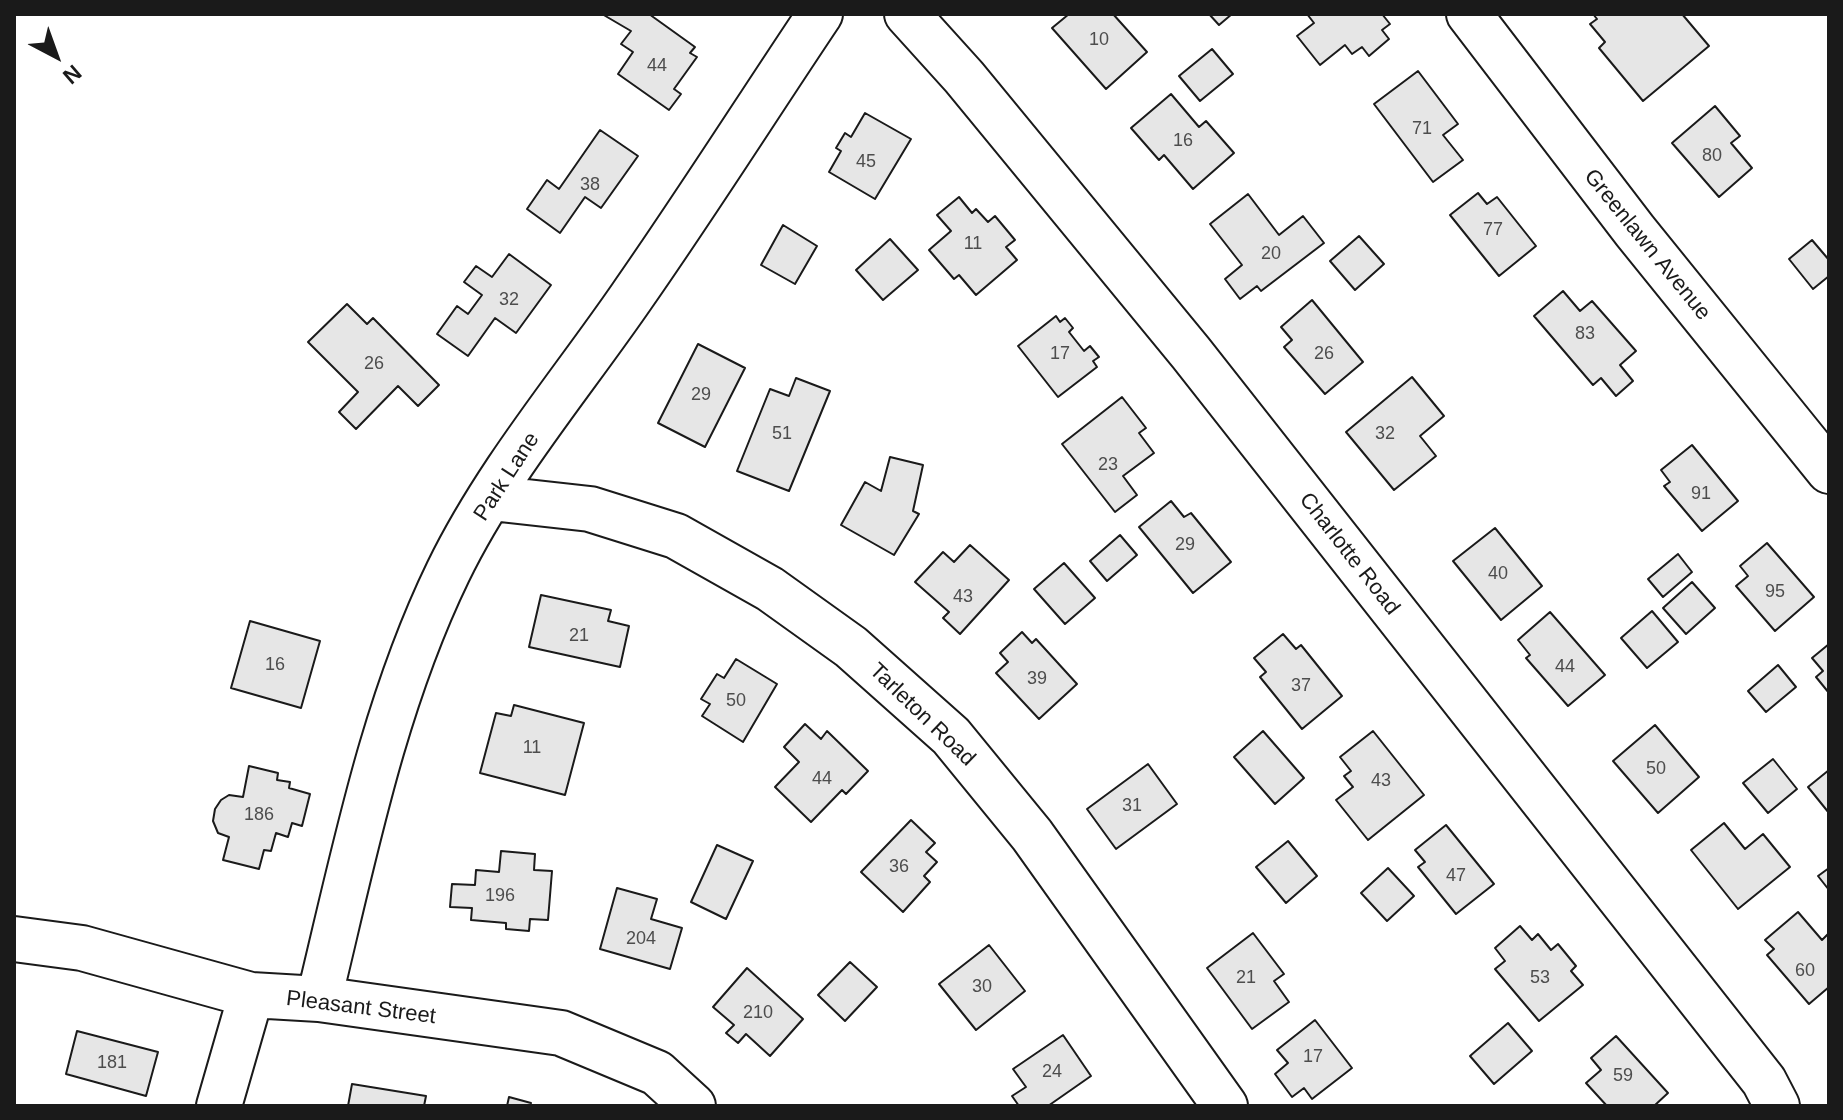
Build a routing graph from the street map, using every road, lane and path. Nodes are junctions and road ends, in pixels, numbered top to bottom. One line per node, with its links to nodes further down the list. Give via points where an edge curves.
1 (820, 14): 5 (street, Park Lane)
2 (907, 14): 12 (street, Charlotte Road, via 1200,365 1764,1081)
3 (1469, 14): 4 (street, Greenlawn Avenue)
4 (1829, 471)
5 (491, 498): 8 (street, Park Lane, via 449,569 417,640 369,795); 11 (street, Tarleton Road, via 590,509 676,536 770,589 851,647 951,736 1032,835)
6 (14, 939): 7 (street, Pleasant Street, via 82,948)
7 (251, 995): 8 (street, Pleasant Street); 9 (street)
8 (319, 999): 10 (street, Pleasant Street, via 561,1033 657,1073)
9 (219, 1106)
10 (693, 1106)
11 (1225, 1106)
12 (1777, 1106)

